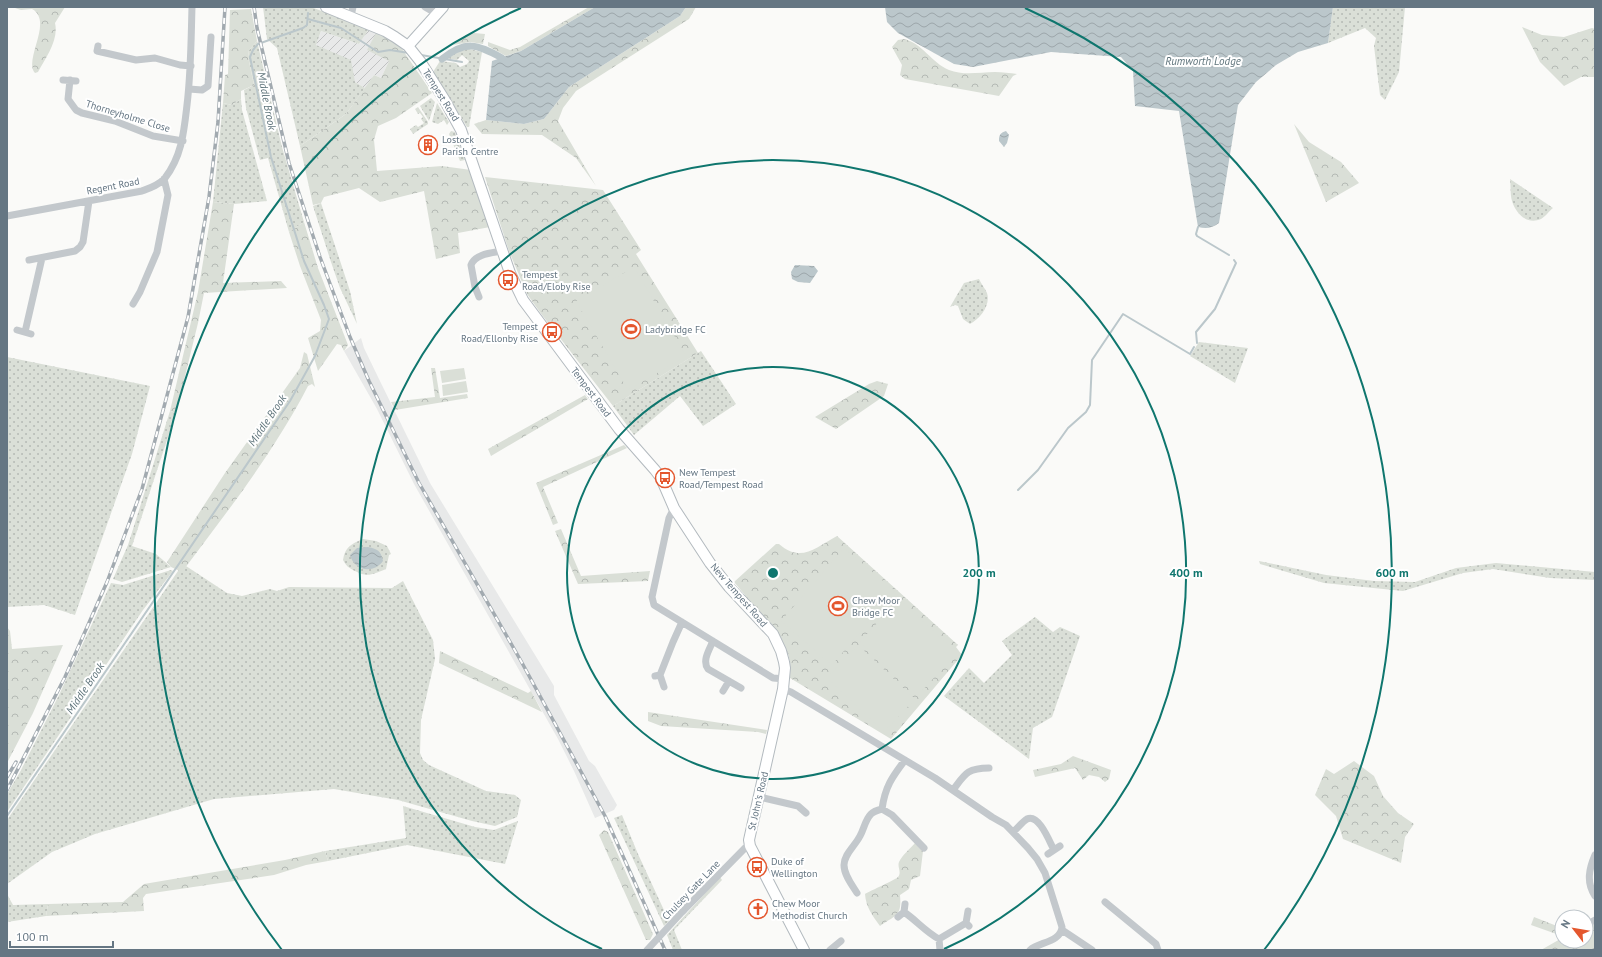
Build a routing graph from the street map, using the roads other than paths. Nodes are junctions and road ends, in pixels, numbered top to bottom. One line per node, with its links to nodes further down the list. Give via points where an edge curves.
1 (192, 7): 9 (street, Regent Road)
2 (326, 7): 5 (street, Tempest Road)
3 (425, 7): 4 (street)
4 (440, 10): 8 (street)
5 (352, 12): 8 (street, Tempest Road)
6 (211, 37): 11 (street, via 208,86 202,90)
7 (98, 46): 9 (street, via 97,51 130,59 155,58)
8 (408, 46): 16 (street, Tempest Road, via 420,61 461,130)
9 (191, 66): 11 (street, Regent Road)
10 (70, 80): 12 (street, Thorneyholme Close, via 68,99 76,110 125,124 153,136)
11 (188, 90): 12 (street, Regent Road)
12 (183, 142): 13 (street, Regent Road)
13 (164, 179): 14 (street, Regent Road, via 142,191); 20 (street, via 168,194 157,252)
14 (89, 201): 15 (street, Regent Road); 17 (street, via 80,247 75,251)
15 (7, 216)
16 (502, 251): 19 (street, via 480,256 472,262); 22 (street, Tempest Road, via 516,288 530,312 620,429 656,470)
17 (42, 258): 18 (street); 21 (street, via 28,333)
18 (29, 260)
19 (479, 297)
20 (133, 304)
21 (17, 330)
22 (674, 508): 23 (street, via 669,518 652,602); 25 (street, New Tempest Road, via 710,563 773,634 784,662)
23 (682, 622): 24 (street); 27 (street, via 657,676)
24 (713, 641): 25 (street, via 773,678); 26 (street, via 705,666)
25 (785, 679): 29 (street, New Tempest Road)
26 (729, 681): 28 (street); 30 (street)
27 (664, 687)
28 (741, 688)
29 (783, 689): 31 (street); 34 (street, St John's Road)
30 (723, 691)
31 (905, 760): 33 (street); 37 (street, via 886,788)
32 (989, 768): 33 (street, via 976,766 967,772)
33 (953, 790): 39 (street)
34 (759, 797): 36 (street); 40 (street, St John's Road, via 749,840)
35 (805, 802): 36 (street)
36 (798, 806): 38 (street)
37 (882, 809): 41 (street, via 892,815); 44 (street, via 868,818 860,836 845,857 843,867)
38 (806, 813)
39 (1013, 832): 42 (street, via 1032,818 1038,822 1057,848); 51 (street, via 1045,872)
40 (750, 846): 54 (street, Chulsey Gate Lane, bridge, via 745,848); 55 (street)
41 (924, 848)
42 (1048, 854)
43 (1595, 854): 45 (street, via 1589,877)
44 (857, 893)
45 (1595, 896)
46 (1105, 902): 60 (street, via 1156,944)
47 (906, 904): 49 (street)
48 (968, 911): 52 (street, via 967,924)
49 (904, 912): 50 (street); 52 (street, via 924,930)
50 (898, 917)
51 (1062, 930): 58 (street, via 1055,938); 59 (street)
52 (939, 939): 57 (street)
53 (841, 941): 56 (street)
54 (647, 950)
55 (804, 950)
56 (830, 950)
57 (940, 950)
58 (1030, 950)
59 (1092, 950)
60 (1158, 950)

